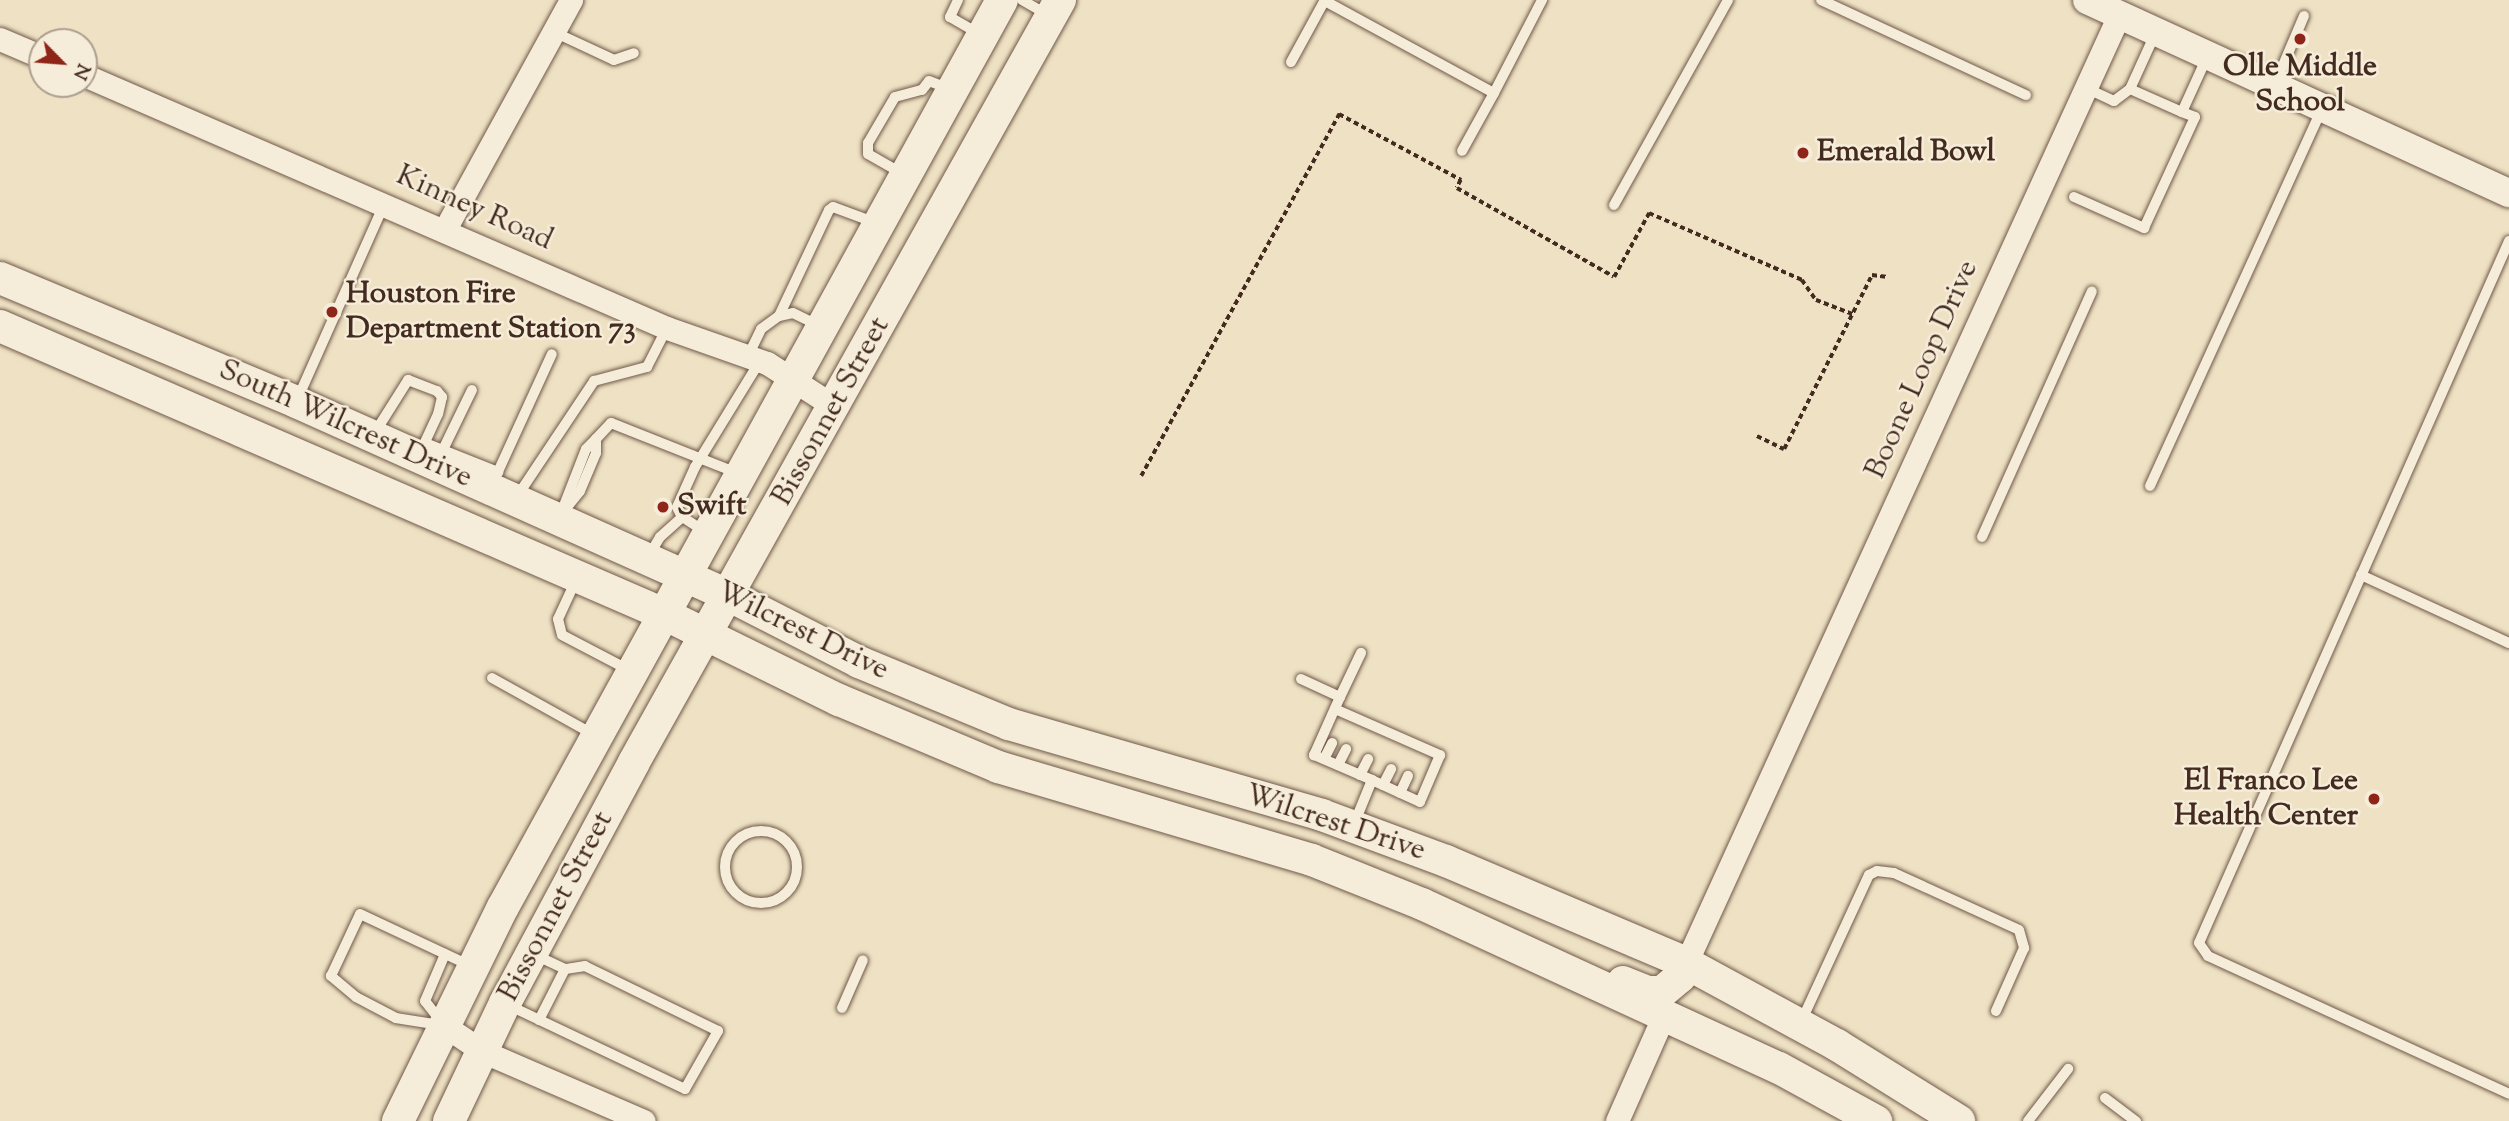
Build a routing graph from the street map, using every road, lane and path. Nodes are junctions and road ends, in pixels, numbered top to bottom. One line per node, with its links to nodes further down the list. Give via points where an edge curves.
1 (571, 0): 13 (street)
2 (958, 0): 15 (lane, via 950,17)
3 (1002, 0): 15 (main road, Bissonnet Street)
4 (1022, 0): 10 (lane)
5 (1542, 0): 26 (lane)
6 (1728, 0): 35 (lane)
7 (1821, 0): 27 (lane)
8 (2087, 0): 11 (street)
9 (1325, 1): 20 (lane); 26 (lane)
10 (1055, 8): 36 (main road, Bissonnet Street)
11 (2119, 15): 14 (street); 23 (street, Boone Loop Drive)
12 (2304, 16): 22 (lane)
13 (554, 32): 18 (lane, via 614,60); 38 (street)
14 (2156, 32): 19 (street); 24 (lane)
15 (982, 35): 25 (main road, Bissonnet Street)
16 (0, 39): 17 (street)
17 (28, 51)
18 (634, 53)
19 (2208, 55): 22 (street); 29 (lane)
20 (1291, 62)
21 (98, 81): 34 (street, Kinney Road)
22 (2274, 86): 28 (street)
23 (2086, 88): 24 (lane, via 2114,101); 106 (street, Boone Loop Drive)
24 (2130, 89): 29 (lane)
25 (953, 90): 31 (main road, Bissonnet Street); 31 (lane, via 929,81 922,90 895,97 868,143 869,154)
26 (1494, 93): 30 (lane)
27 (2026, 95)
28 (2322, 107): 32 (street); 61 (lane)
29 (2182, 112): 33 (lane, via 2194,117 2144,228)
30 (1462, 151)
31 (900, 186): 36 (main road); 37 (main road, Bissonnet Street)
32 (2509, 193)
33 (2074, 197)
34 (384, 205): 38 (street, Kinney Road); 52 (lane)
35 (1614, 205)
36 (937, 221): 53 (main road, Bissonnet Street)
37 (879, 224): 44 (lane, via 833,206); 47 (main road, Bissonnet Street)
38 (444, 230): 46 (street, Kinney Road)
39 (2509, 241): 68 (lane)
40 (1888, 277): 43 (path, via 1872,275)
41 (0, 278): 52 (main road, South Wilcrest Drive)
42 (2092, 291): 66 (lane)
43 (1853, 314): 55 (path, via 1784,449); 60 (path, via 1816,300 1802,280 1649,213 1614,277 1458,188 1461,180 1339,114)
44 (779, 316): 47 (lane, via 793,313); 49 (lane, via 761,329)
45 (0, 326): 56 (main road, South Wilcrest Drive)
46 (667, 328): 49 (street, Kinney Road); 62 (lane, via 647,367 594,381)
47 (822, 328): 50 (main road, Bissonnet Street)
48 (552, 354): 62 (lane)
49 (754, 358): 50 (street, Kinney Road); 58 (lane)
50 (794, 379): 53 (street, Kinney Road); 59 (main road, Bissonnet Street)
51 (472, 390): 57 (lane)
52 (296, 402): 54 (main road, South Wilcrest Drive); 56 (main road)
53 (835, 407): 71 (main road, Bissonnet Street)
54 (373, 436): 57 (main road, South Wilcrest Drive); 57 (lane, via 404,384 413,380 442,397)
55 (1757, 436)
56 (284, 449): 69 (main road, South Wilcrest Drive)
57 (431, 453): 62 (main road, South Wilcrest Drive)
58 (704, 459): 59 (lane); 63 (lane, via 611,423 596,439 596,453 580,491); 64 (lane, via 695,467 677,507)
59 (742, 476): 65 (main road, Bissonnet Street)
60 (1141, 477)
61 (2150, 486)
62 (501, 487): 63 (main road, South Wilcrest Drive)
63 (561, 514): 67 (main road, South Wilcrest Drive)
64 (682, 517): 65 (lane); 67 (lane, via 660,537)
65 (710, 535): 70 (main road, Bissonnet Street)
66 (1982, 537)
67 (647, 560): 70 (main road, South Wilcrest Drive)
68 (2361, 575): 74 (lane); 118 (lane, via 2199,943 2208,956)
69 (578, 577): 72 (main road, South Wilcrest Drive); 76 (lane, via 558,619 562,635)
70 (688, 578): 71 (main road, Wilcrest Drive); 72 (main road, Bissonnet Street)
71 (730, 596): 73 (main road, Bissonnet Street); 81 (main road, Wilcrest Drive, via 859,662)
72 (666, 615): 73 (main road, Wilcrest Drive); 76 (main road, Bissonnet Street)
73 (707, 633): 90 (main road, Wilcrest Drive, via 839,700); 103 (main road, Bissonnet Street)
74 (2509, 643)
75 (1361, 653): 79 (lane)
76 (634, 673): 82 (main road, Bissonnet Street)
77 (492, 678): 82 (lane)
78 (1301, 680): 79 (lane)
79 (1340, 697): 80 (lane)
80 (1340, 715): 84 (lane, via 1402,745); 88 (lane, via 1314,755)
81 (1009, 724): 90 (main road); 95 (main road, Wilcrest Drive)
82 (598, 737): 107 (main road, Bissonnet Street)
83 (1332, 743): 88 (lane)
84 (1421, 747): 86 (lane); 96 (lane, via 1440,755 1420,802)
85 (1346, 749): 89 (lane)
86 (1416, 758)
87 (1368, 759): 92 (lane)
88 (1324, 760): 89 (lane)
89 (1338, 765): 92 (lane)
90 (998, 766): 97 (main road, Wilcrest Drive)
91 (1391, 769): 94 (lane)
92 (1360, 775): 94 (lane)
93 (1408, 776): 96 (lane)
94 (1378, 783): 96 (lane); 98 (lane)
95 (1235, 790): 97 (main road); 98 (main road, Wilcrest Drive)
96 (1400, 793)
97 (1197, 826): 101 (main road, Wilcrest Drive, via 1312,860)
98 (1353, 826): 99 (main road, Wilcrest Drive)
99 (1446, 861): 101 (main road); 106 (main road, Wilcrest Drive)
100 (727, 881): 100 (lane, via 726,856 741,837 752,832 776,834 793,850 797,873 786,894 776,900 754,904 733,891)
101 (1422, 904): 104 (main road, Wilcrest Drive)
102 (445, 954): 107 (lane); 115 (lane, via 425,1001); 115 (lane, via 360,914 331,976 356,997 396,1017)
103 (532, 954): 108 (lane); 109 (main road, Bissonnet Street)
104 (1546, 958): 106 (main road, via 1577,963 1648,992 1671,987); 112 (main road, Wilcrest Drive)
105 (863, 960): 110 (lane)
106 (1686, 963): 114 (main road, Wilcrest Drive)
107 (473, 967): 115 (main road, Bissonnet Street)
108 (565, 969): 113 (lane); 113 (lane, via 585,966 718,1031 685,1089)
109 (505, 1003): 113 (lane); 116 (main road, Bissonnet Street)
110 (842, 1008)
111 (1996, 1011): 114 (lane, via 2024,948 2020,930 1894,873 1878,871 1869,875)
112 (1664, 1015): 123 (street); 124 (main road, Wilcrest Drive)
113 (539, 1020)
114 (1800, 1025): 125 (main road, Wilcrest Drive)
115 (445, 1026): 116 (street); 120 (main road, Bissonnet Street)
116 (482, 1051): 121 (main road, Bissonnet Street); 122 (street)
117 (2067, 1069): 126 (lane)
118 (2509, 1094)
119 (2105, 1098): 127 (lane)
120 (398, 1121)
121 (449, 1121)
122 (644, 1121)
123 (1617, 1121)
124 (1876, 1121)
125 (1959, 1121)
126 (2028, 1121)
127 (2136, 1121)

